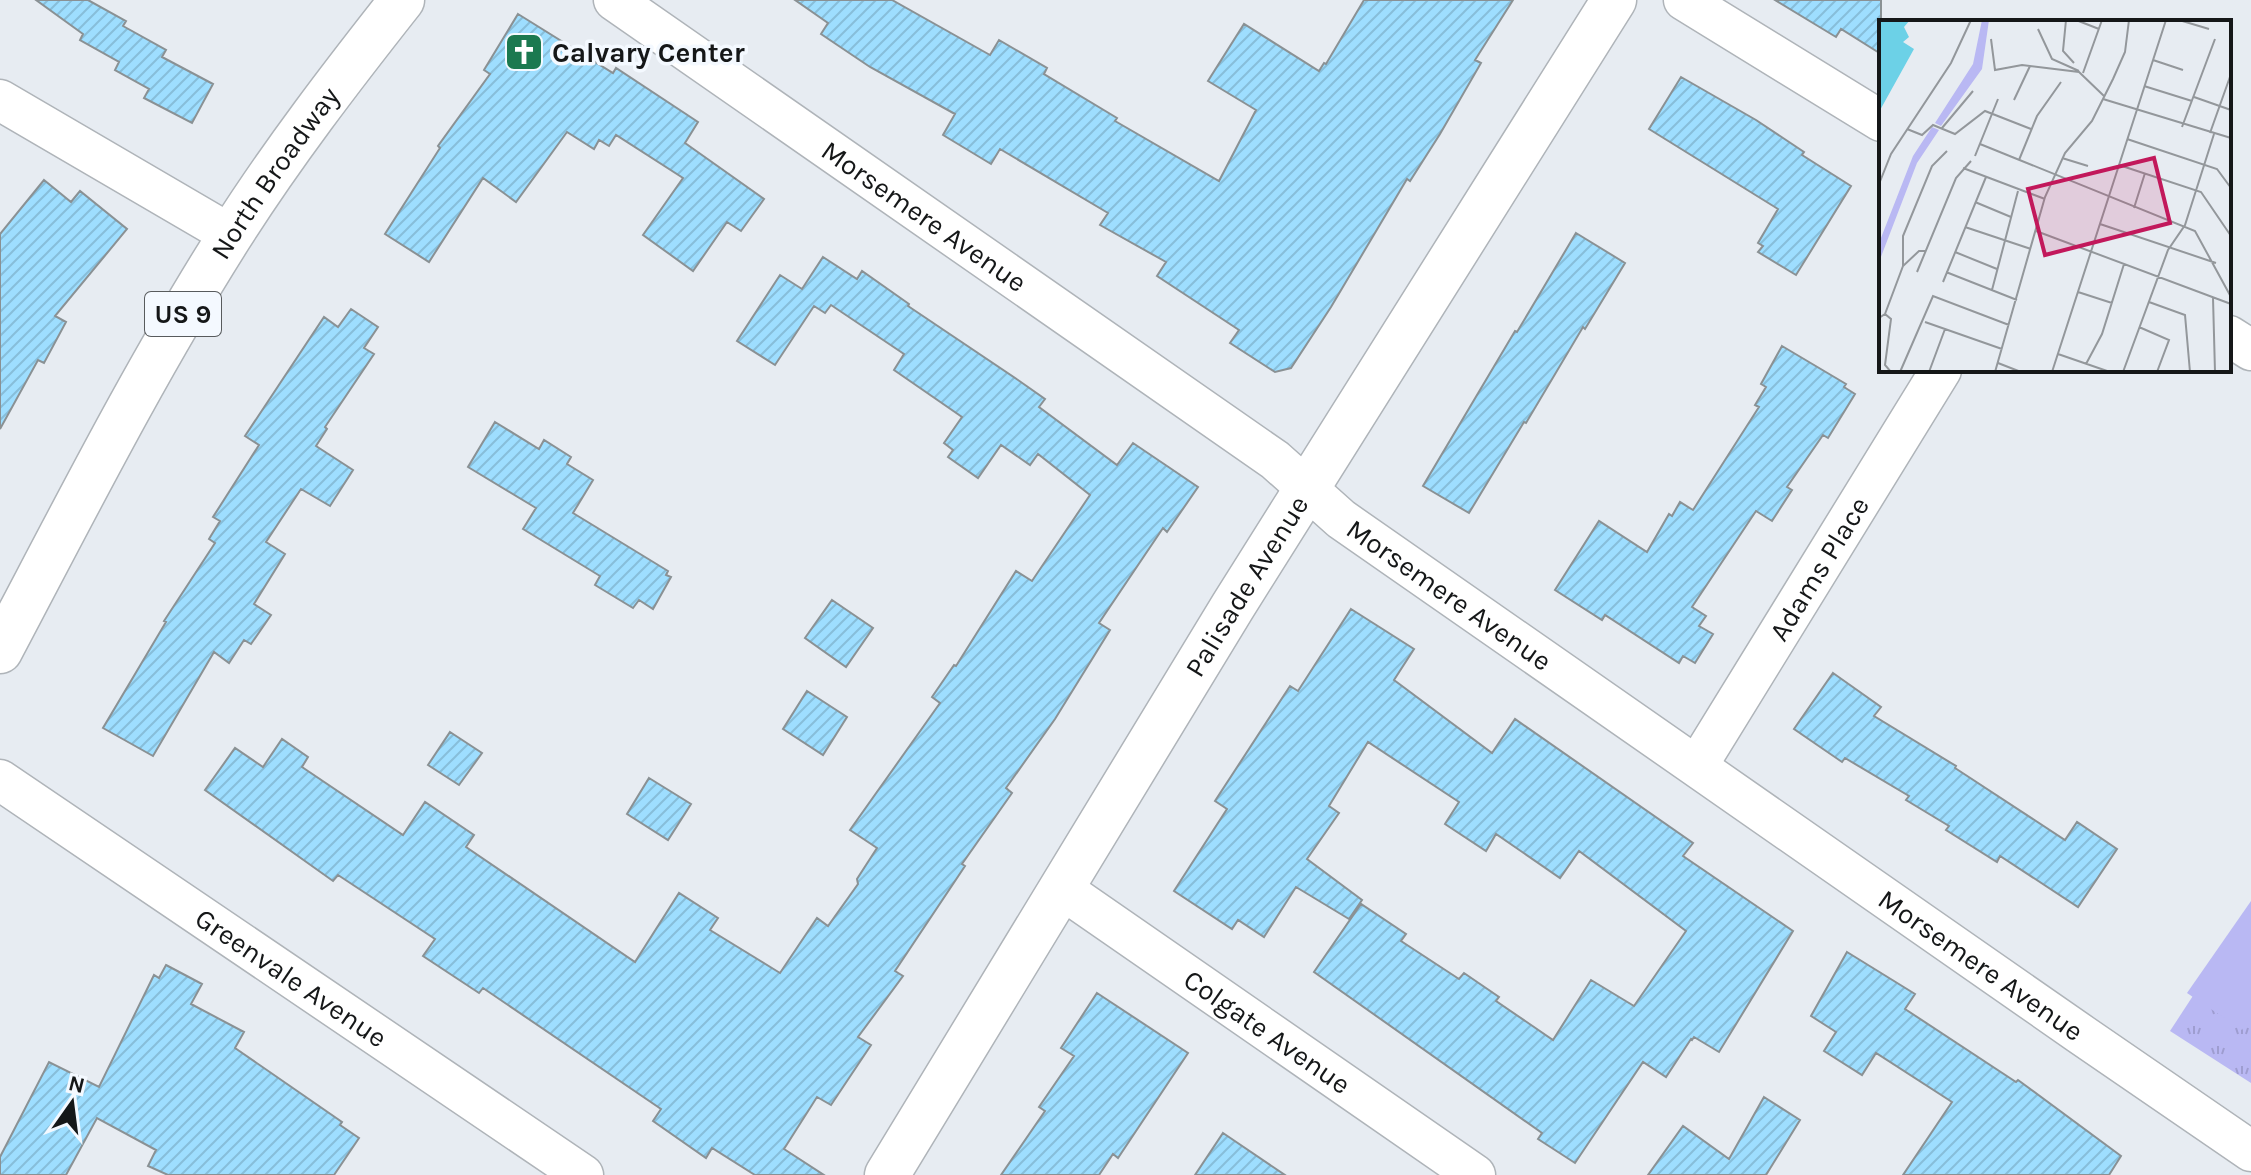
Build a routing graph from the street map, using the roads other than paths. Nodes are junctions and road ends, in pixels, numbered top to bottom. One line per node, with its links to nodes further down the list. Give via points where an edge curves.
1 (402, 0): 7 (street, North Broadway / US 9)
2 (614, 0): 11 (street, Morsemere Avenue, via 1275,460)
3 (1614, 0): 11 (street, Palisade Avenue)
4 (1684, 0): 6 (street)
5 (0, 100): 7 (street)
6 (1879, 120)
7 (231, 235): 12 (street, North Broadway / US 9, via 139,387)
8 (2231, 337): 9 (street)
9 (2251, 350)
10 (1940, 372): 13 (street, Adams Place)
11 (1307, 488): 13 (street, Morsemere Avenue, via 1341,519); 15 (street, Palisade Avenue)
12 (0, 651)
13 (1697, 766): 16 (street, Morsemere Avenue)
14 (0, 780): 17 (street, Greenvale Avenue)
15 (1062, 889): 18 (street, Palisade Avenue); 19 (street, Colgate Avenue)
16 (2251, 1151)
17 (583, 1175)
18 (887, 1175)
19 (1475, 1175)

